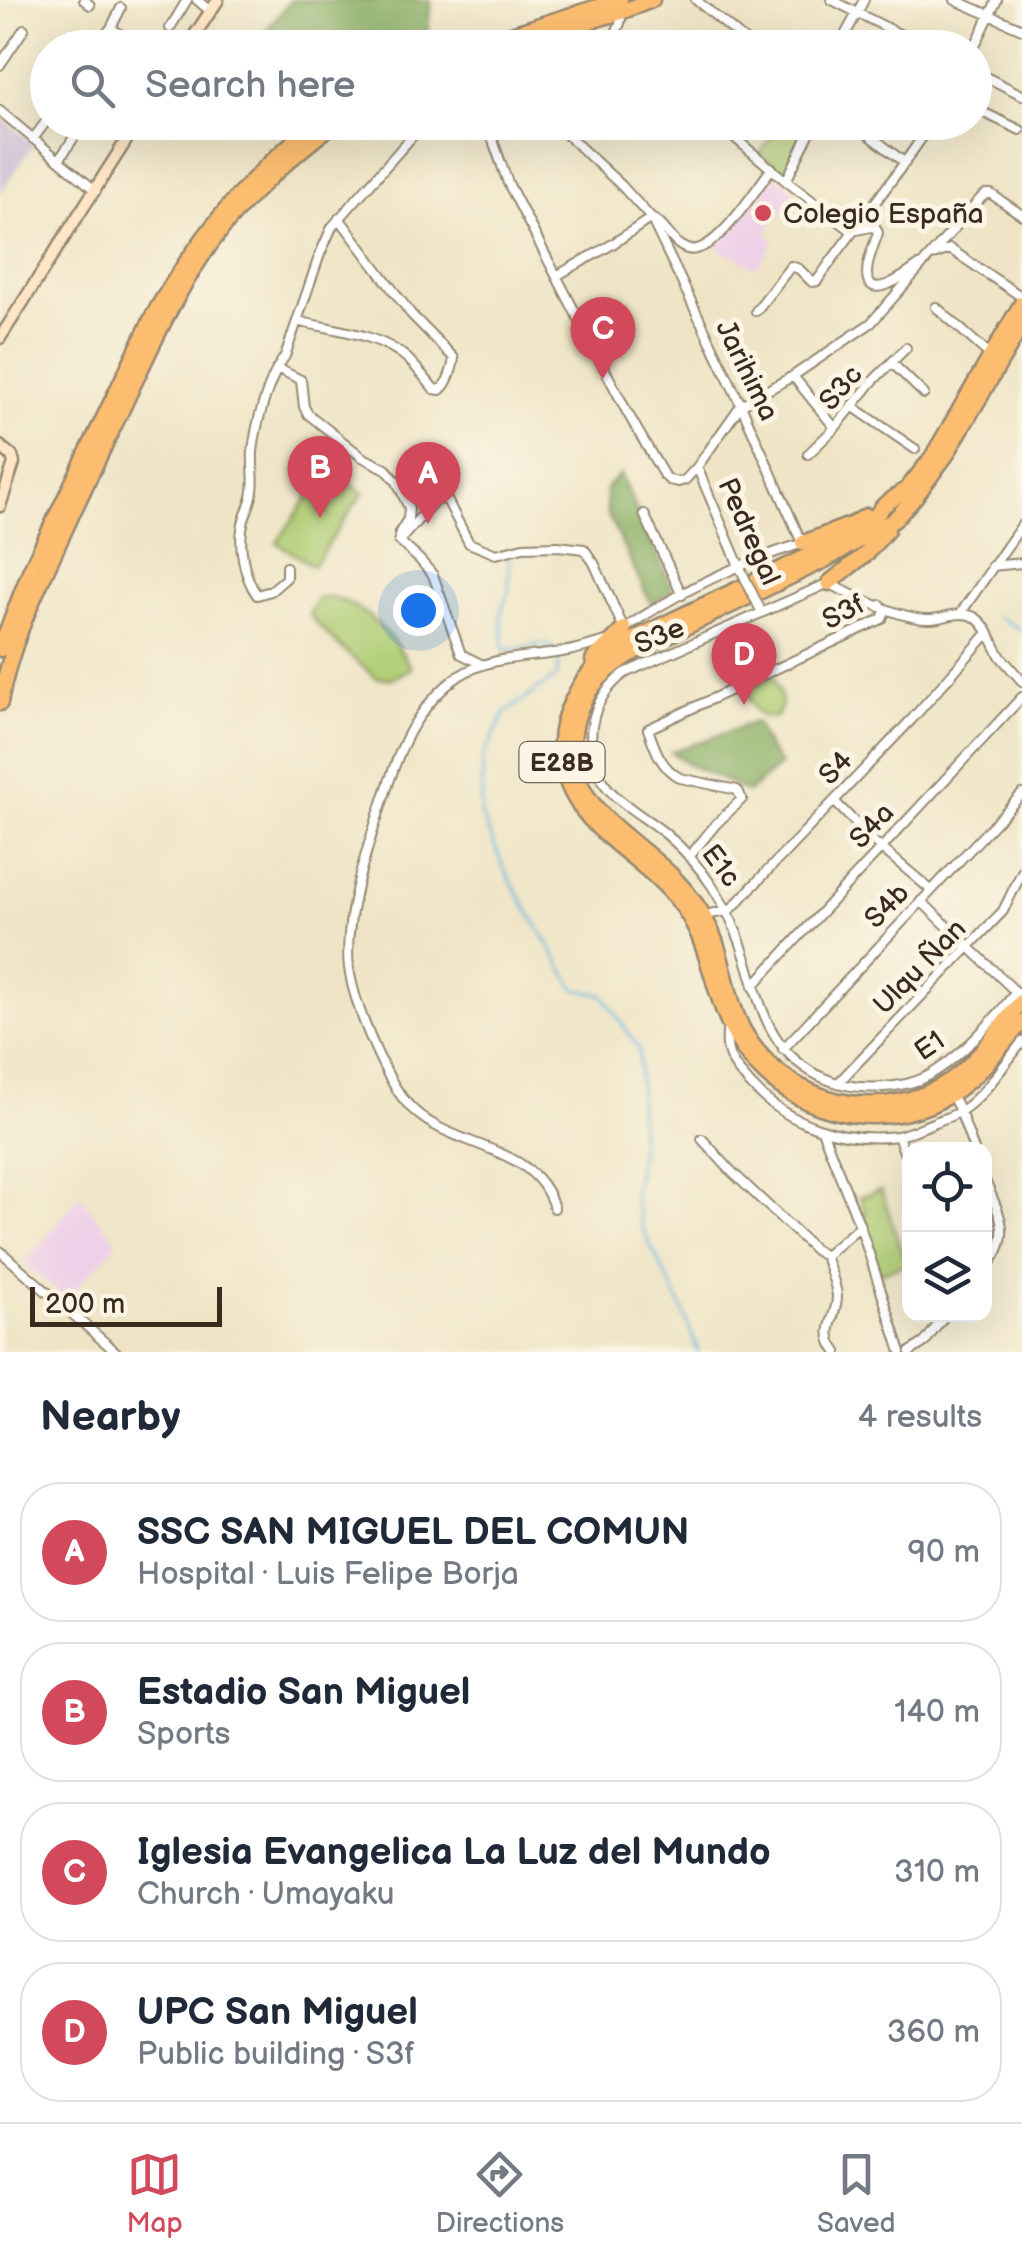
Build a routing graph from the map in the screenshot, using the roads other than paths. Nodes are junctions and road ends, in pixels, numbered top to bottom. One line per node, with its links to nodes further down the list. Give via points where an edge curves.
1 (187, 0): 16 (street)
2 (197, 0): 12 (street)
3 (218, 0): 12 (street)
4 (652, 0): 10 (highway)
5 (696, 0): 24 (street)
6 (832, 0): 13 (street)
7 (864, 0): 13 (street)
8 (955, 0): 14 (street)
9 (996, 0): 14 (street)
10 (620, 6): 21 (highway); 22 (highway); 23 (street)
11 (121, 8): 15 (street)
12 (210, 11): 20 (street)
13 (856, 13): 25 (street); 26 (street)
14 (989, 16): 18 (street); 27 (street)
15 (112, 28): 19 (street)
16 (170, 28)
17 (24, 29): 28 (street)
18 (1022, 29)
19 (115, 30)
20 (198, 30)
21 (532, 30)
22 (551, 30)
23 (617, 30)
24 (732, 30)
25 (847, 30)
26 (890, 30)
27 (982, 30)
28 (0, 65)
29 (992, 80): 30 (street)
30 (1022, 95)
31 (0, 111): 34 (street)
32 (992, 116): 33 (street)
33 (1021, 128)
34 (30, 136)
35 (35, 140): 47 (street)
36 (72, 140): 47 (street)
37 (127, 140): 51 (street)
38 (295, 140): 96 (highway, via 241,190 154,314 31,568)
39 (313, 140): 102 (highway, via 222,229 162,324 18,632)
40 (409, 140): 53 (street)
41 (493, 140): 57 (street)
42 (572, 140): 54 (street)
43 (738, 140): 49 (street)
44 (806, 140): 50 (street)
45 (876, 140): 48 (street)
46 (920, 140): 48 (street)
47 (59, 160): 51 (street)
48 (905, 163): 55 (street)
49 (772, 168): 50 (street); 54 (street, via 716,240 699,250 676,242)
50 (786, 181): 55 (street)
51 (96, 190): 63 (street)
52 (1022, 214): 56 (street, via 986,194)
53 (339, 218): 61 (street); 61 (street, via 410,314 454,358 444,388 434,389 390,348)
54 (651, 218): 57 (street); 70 (street, Jarihima)
55 (852, 231): 56 (street, via 876,228 867,278 880,288); 60 (street, via 818,281 791,266)
56 (925, 259): 58 (street, via 950,249); 68 (street, via 871,323)
57 (558, 276): 76 (street, via 663,474 678,482)
58 (1022, 300): 65 (highway, E28B)
59 (936, 307): 65 (street)
60 (756, 311)
61 (296, 321): 67 (street)
62 (1022, 325): 80 (highway, E28B, via 946,455)
63 (0, 338)
64 (906, 348): 66 (street, S3c)
65 (992, 357): 77 (highway, E28B, via 931,459)
66 (892, 363): 69 (street); 71 (street, S3c)
67 (277, 368): 82 (street, via 301,380 308,414 397,482 409,508); 85 (street, via 253,450 254,487 241,543 257,596 286,578)
68 (793, 376): 70 (street); 72 (street)
69 (924, 394)
70 (741, 405): 76 (street); 83 (street, Jarihima)
71 (852, 406): 72 (street, S3c); 74 (street)
72 (835, 428): 75 (street, S3c)
73 (0, 446): 78 (street, via 14,463)
74 (914, 450)
75 (808, 454)
76 (697, 467): 87 (street, Pedregal)
77 (884, 505): 83 (highway); 98 (highway, E28B, via 854,534 637,638)
78 (0, 506)
79 (644, 514): 89 (street)
80 (894, 520): 88 (highway, via 867,553); 111 (highway, E28B, via 622,659 601,675 581,706 573,756 586,795 670,874)
81 (1022, 525): 86 (street)
82 (398, 542): 93 (street, via 442,499 469,543 496,554 523,547 584,548); 97 (street, via 433,575 461,654)
83 (803, 543): 87 (street)
84 (1022, 563): 86 (street)
85 (286, 566)
86 (992, 566): 92 (street)
87 (740, 568): 89 (street); 91 (street, Pedregal, bridge)
88 (828, 582): 90 (street); 91 (street, S3e)
89 (682, 595): 93 (street)
90 (881, 606): 92 (street, via 930,620); 106 (street, S3f, via 885,615 868,626 648,729 672,774 737,790 742,799)
91 (761, 610): 99 (street, S3e)
92 (960, 614): 94 (street, via 972,616)
93 (624, 628): 95 (highway)
94 (988, 633): 100 (street); 104 (street, S4)
95 (611, 640): 97 (street); 98 (highway)
96 (0, 650)
97 (483, 665): 130 (street, via 432,698 411,728 368,845 349,968 365,1026 404,1100 448,1133 530,1169)
98 (586, 678): 115 (highway, E28B, via 570,703 562,735 571,792 599,830 685,906)
99 (617, 679): 106 (street, E1c, via 592,722 596,768 609,791)
100 (1022, 680)
101 (1022, 697): 105 (street, S4a)
102 (0, 703)
103 (1022, 794): 108 (street, S4b)
104 (834, 800): 105 (street); 110 (street, S4)
105 (880, 848): 108 (street); 113 (street, S4a)
106 (688, 858): 110 (street, E1c)
107 (1022, 872): 112 (street, Ulqu Ñan, via 1003,911)
108 (932, 890): 109 (street, S4b)
109 (921, 901): 112 (street); 118 (street, S4b)
110 (728, 911): 111 (street); 113 (street, E1c)
111 (703, 916): 114 (highway, E28B, via 738,1022 756,1049 786,1079 839,1102 881,1105 935,1089 969,1065)
112 (970, 946): 114 (street); 119 (street, Ulqu Ñan)
113 (754, 986): 118 (street, E1c)
114 (1020, 997): 119 (street, E1, via 928,1076 898,1086)
115 (728, 1020): 122 (highway, E28B, via 747,1054 780,1087 839,1114); 123 (street, via 725,1047 747,1081 776,1108)
116 (1022, 1022): 120 (highway, E28B)
117 (1022, 1042): 121 (street)
118 (783, 1049): 119 (street, E1c)
119 (838, 1084)
120 (951, 1094): 121 (street); 122 (highway, E28B)
121 (960, 1111): 124 (street); 127 (street)
122 (899, 1114): 124 (street)
123 (822, 1130): 125 (street); 131 (street)
124 (913, 1131): 125 (street)
125 (898, 1136): 128 (street)
126 (702, 1139): 133 (street)
127 (971, 1142)
128 (902, 1147)
129 (992, 1199): 134 (street, via 1004,1240)
130 (554, 1208)
131 (860, 1226): 133 (street); 138 (street)
132 (0, 1251): 136 (street)
133 (825, 1256): 137 (street, via 837,1294 828,1332)
134 (992, 1260)
135 (940, 1322): 139 (street)
136 (116, 1352)
137 (837, 1352)
138 (901, 1352)
139 (910, 1352)

